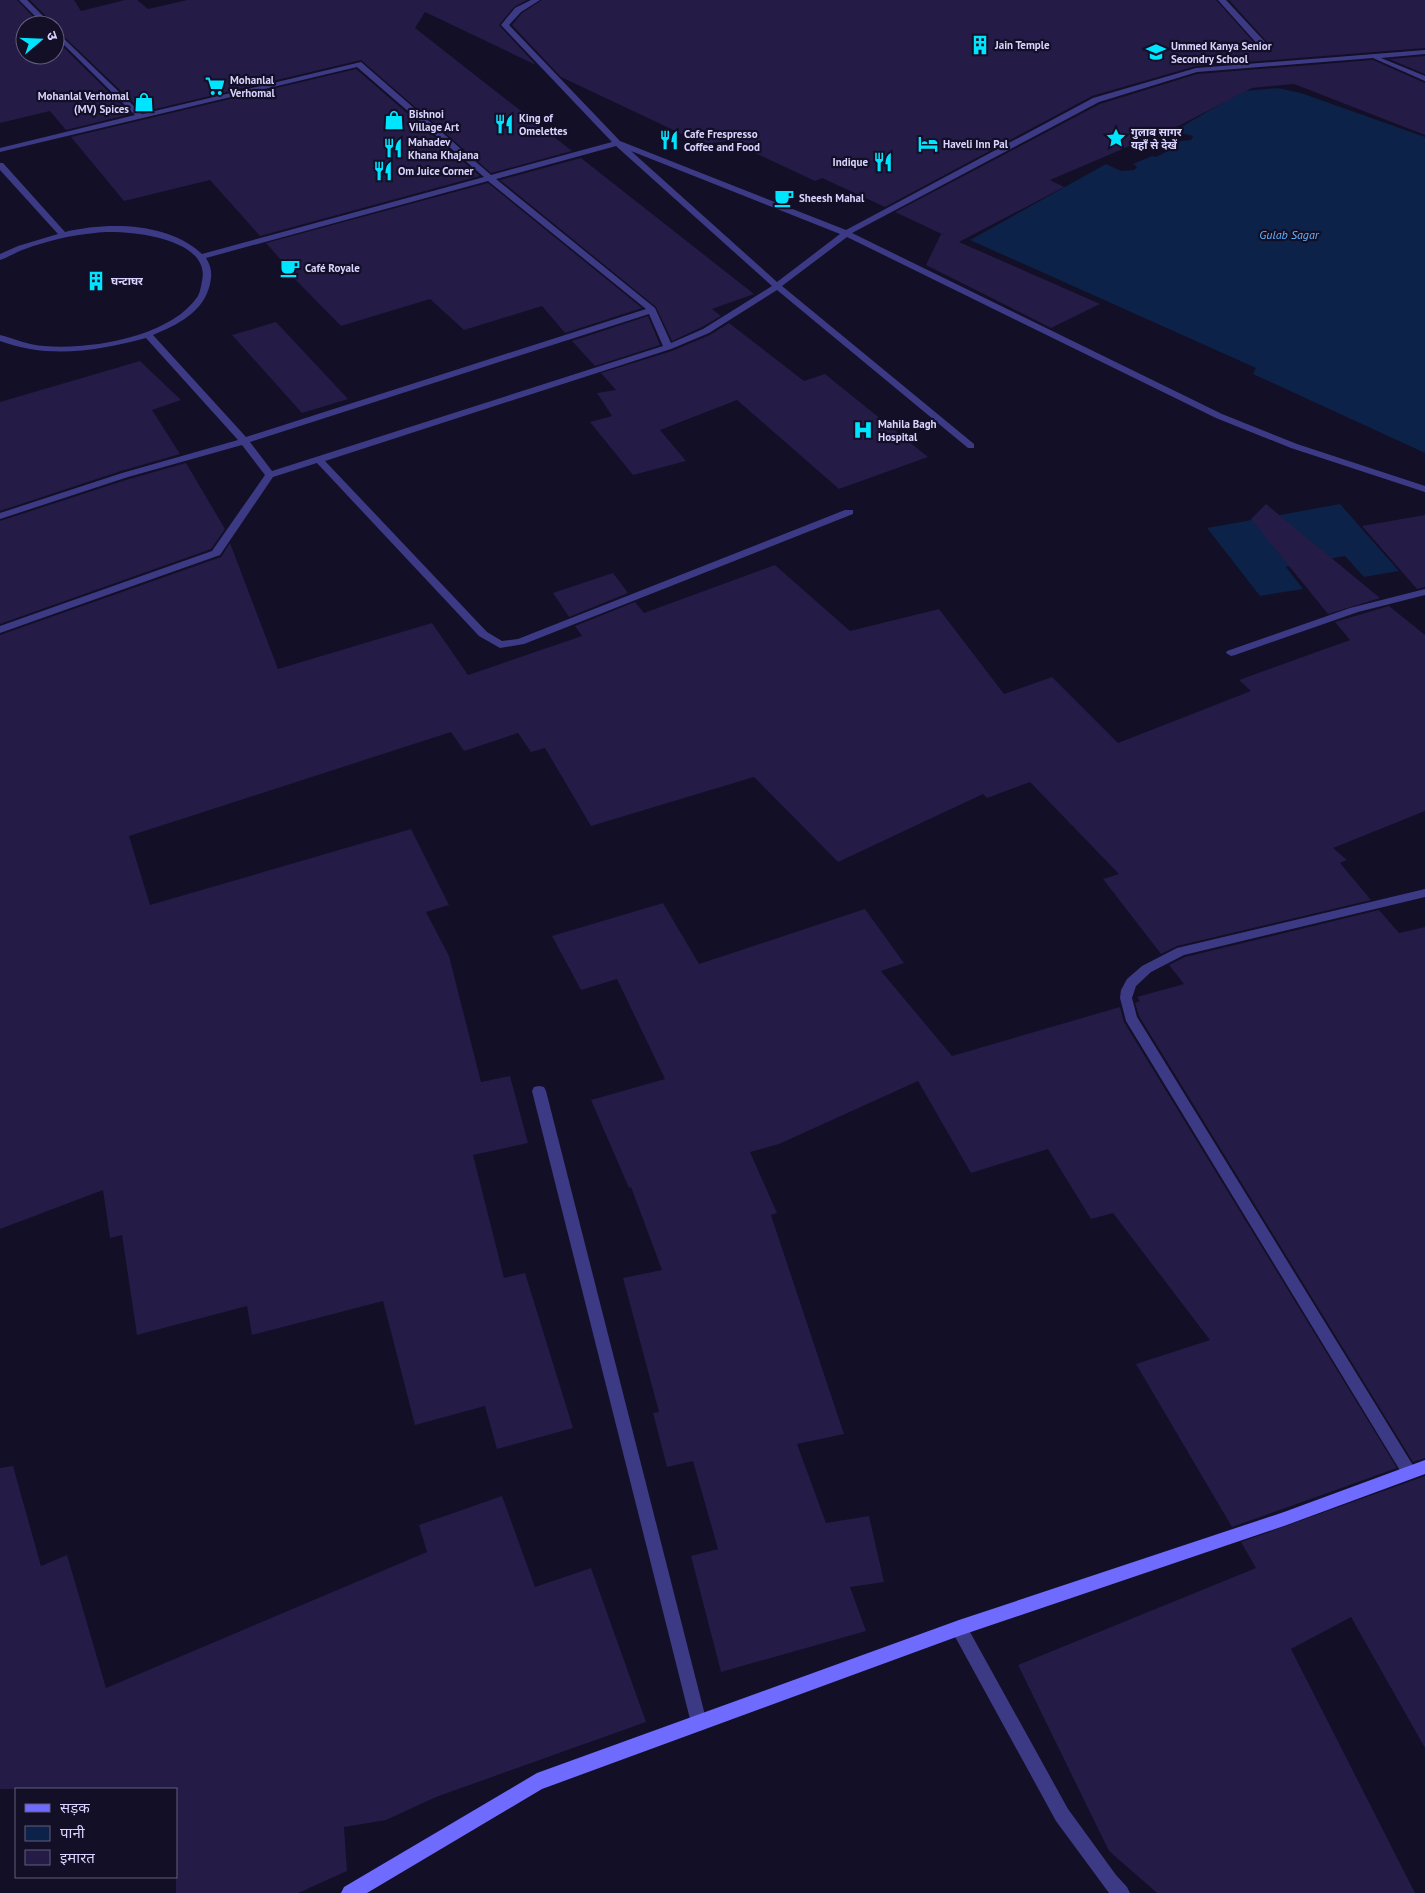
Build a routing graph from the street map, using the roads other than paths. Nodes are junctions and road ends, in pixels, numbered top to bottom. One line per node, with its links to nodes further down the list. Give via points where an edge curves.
1 (23, 0): 4 (street)
2 (536, 0): 11 (street, via 518,10 505,24)
3 (1222, 0): 6 (street)
4 (38, 15)
5 (65, 42): 10 (street)
6 (1263, 45)
7 (1425, 52): 8 (street)
8 (1374, 57): 9 (street); 15 (street, via 1196,70 1096,100)
9 (1425, 79)
10 (141, 117): 12 (street); 14 (street, via 358,64)
11 (617, 143): 14 (street); 15 (street); 19 (street)
12 (0, 150)
13 (0, 165): 16 (street)
14 (490, 178): 17 (street); 20 (street)
15 (846, 233): 19 (street); 28 (street, via 1219,416 1294,446)
16 (62, 234): 17 (street, via 129,230 159,235 184,244); 18 (street)
17 (201, 256): 21 (street, via 209,272 207,288 197,305 176,321)
18 (0, 257)
19 (777, 286): 23 (street, via 706,331); 25 (street)
20 (652, 310): 23 (street); 24 (street)
21 (148, 334): 22 (street, via 115,344 79,349 44,349); 24 (street)
22 (0, 338)
23 (668, 347): 26 (street)
24 (244, 441): 27 (street); 30 (street)
25 (971, 446)
26 (318, 460): 27 (street); 29 (street, via 483,634 500,645 520,642)
27 (270, 475): 32 (street, via 216,554)
28 (1425, 489)
29 (849, 512)
30 (0, 516)
31 (1425, 592): 33 (street, via 1354,610)
32 (0, 630)
33 (1231, 652)
34 (1425, 892): 37 (street, via 1181,951 1148,967 1130,984 1126,998 1132,1018)
35 (539, 1091): 39 (street)
36 (1425, 1467): 37 (street)
37 (1409, 1472): 38 (street, via 1284,1519)
38 (959, 1628): 39 (street); 41 (street, via 1062,1815)
39 (699, 1723): 40 (street, via 537,1782)
40 (350, 1893)
41 (1121, 1893)

